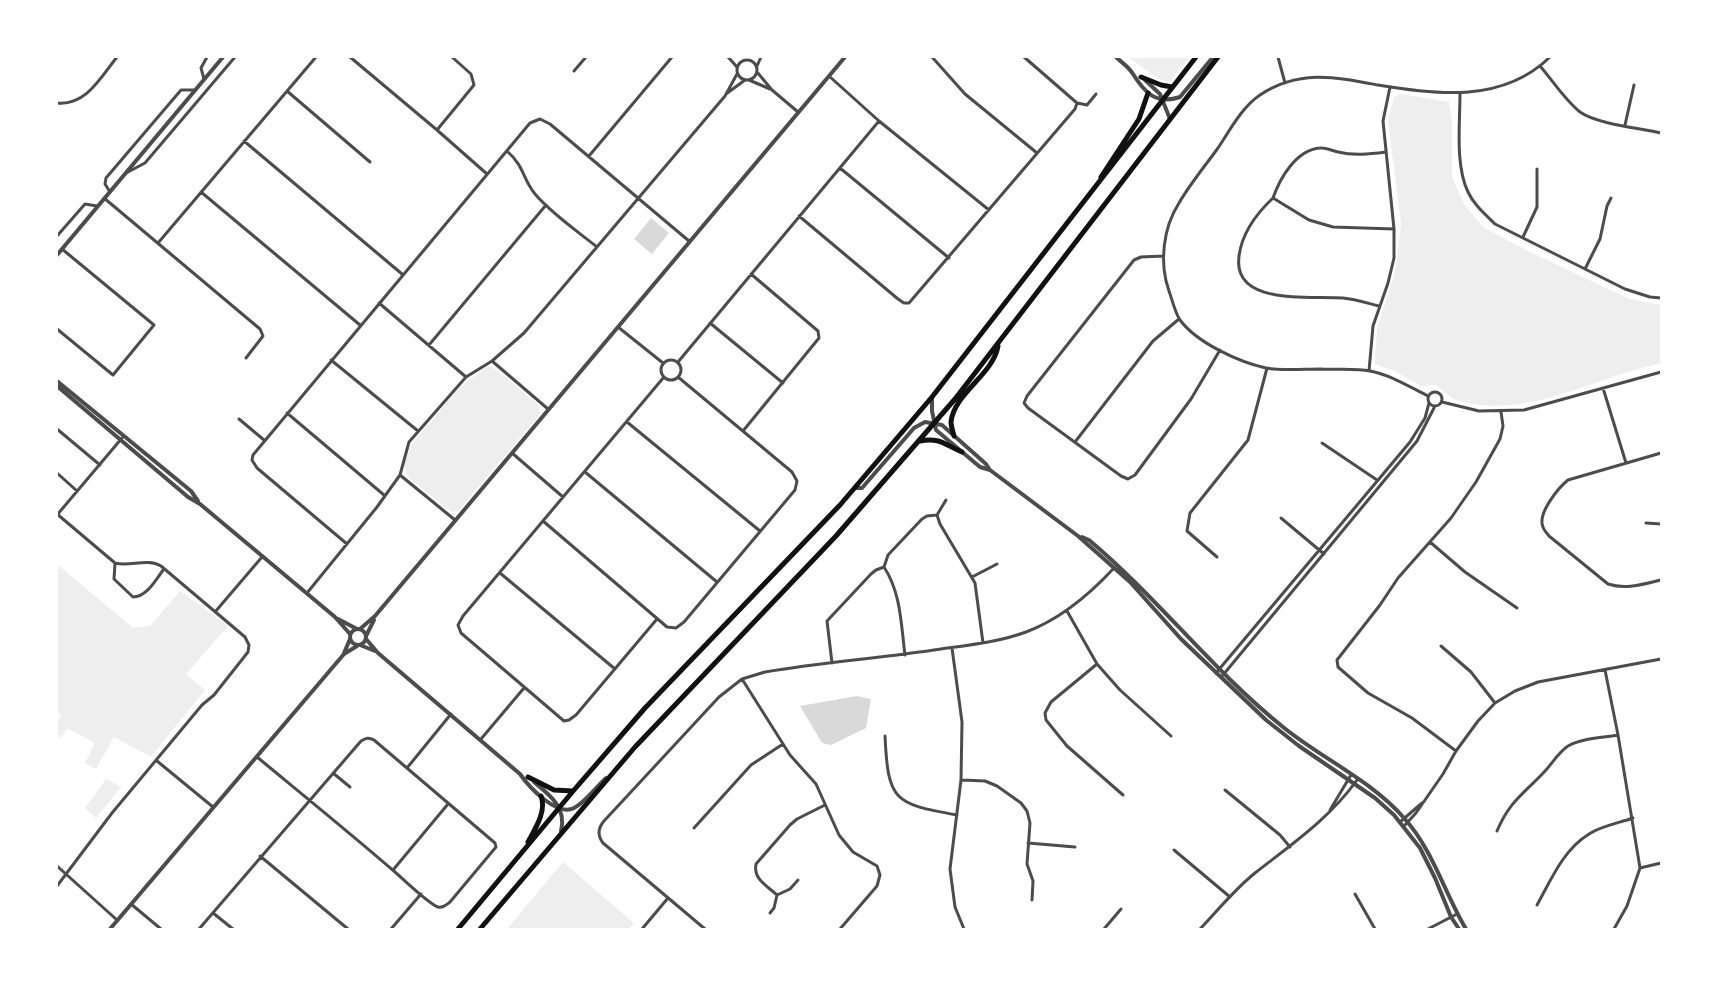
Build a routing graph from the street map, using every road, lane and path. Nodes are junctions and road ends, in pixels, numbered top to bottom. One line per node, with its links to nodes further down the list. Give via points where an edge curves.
1 (117, 57): 46 (street, via 84,97)
2 (207, 57): 32 (street, via 201,68)
3 (223, 57): 32 (street)
4 (235, 57): 62 (street, via 145,163)
5 (316, 57): 40 (street)
6 (350, 57): 52 (street)
7 (452, 57): 52 (street, via 471,74 474,85)
8 (586, 57): 27 (street)
9 (672, 57): 58 (street)
10 (728, 57): 25 (street)
11 (738, 57): 23 (street)
12 (753, 57): 23 (street)
13 (761, 57): 26 (street)
14 (844, 57): 30 (street)
15 (933, 57): 57 (street, via 965,94)
16 (1024, 57): 47 (street)
17 (1116, 57): 28 (street)
18 (1196, 57): 36 (main road)
19 (1213, 57): 45 (street, via 1180,97)
20 (1218, 57): 49 (main road)
21 (1278, 57): 34 (street)
22 (1550, 57): 24 (street)
23 (746, 60): 25 (street); 26 (street, via 753,62)
24 (1540, 66): 43 (street, via 1493,89); 51 (street, via 1580,112 1593,119)
25 (737, 67): 29 (street)
26 (756, 69): 33 (street, via 754,77); 39 (street)
27 (574, 72)
28 (1132, 72): 31 (street); 41 (street)
29 (737, 74): 33 (street); 44 (street)
30 (829, 76): 48 (street); 50 (street)
31 (1141, 77): 36 (main road); 45 (street)
32 (204, 79): 38 (street)
33 (746, 80): 39 (street); 44 (street)
34 (1285, 83): 37 (street, via 1328,76); 83 (street, via 1259,95 1244,110 1177,205 1167,230)
35 (1634, 85): 51 (street)
36 (1172, 87): 45 (main road)
37 (1390, 87): 43 (street); 56 (street, via 1383,121)
38 (195, 90): 62 (street); 65 (street, via 181,90 106,178)
39 (772, 90): 48 (street)
40 (287, 91): 54 (street); 59 (street)
41 (1148, 93): 45 (street); 64 (main road, via 1139,118)
42 (1096, 94): 47 (street, via 1087,105)
43 (1460, 94): 77 (street, via 1461,169 1468,191 1495,224)
44 (725, 96): 67 (street)
45 (1163, 100): 49 (street); 64 (main road)
46 (57, 103)
47 (1077, 103): 57 (street)
48 (798, 112): 78 (street)
49 (1170, 119): 96 (main road)
50 (879, 121): 60 (street); 73 (street)
51 (1625, 125): 53 (street)
52 (437, 130): 63 (street)
53 (1661, 133)
54 (244, 141): 66 (street); 86 (street)
55 (506, 151): 58 (street, via 530,123 540,119); 63 (street); 71 (street, via 519,163 530,188)
56 (1386, 152): 69 (street, via 1339,153 1321,147 1305,152 1278,184); 75 (street)
57 (1038, 153): 73 (street)
58 (589, 156): 67 (street)
59 (370, 162)
60 (840, 168): 74 (street); 84 (street)
61 (1537, 169): 77 (street, via 1537,207)
62 (124, 174): 65 (street)
63 (487, 174): 86 (street)
64 (1098, 184): 115 (main road)
65 (110, 192): 68 (street)
66 (201, 192): 79 (street); 93 (street)
67 (638, 197): 78 (street); 80 (street)
68 (104, 198): 72 (street); 79 (street)
69 (1273, 198): 75 (street, via 1309,220 1332,227); 90 (street, via 1243,238 1238,263 1245,282 1271,294 1346,298)
70 (1611, 198): 85 (street, via 1600,239)
71 (546, 205): 80 (street); 97 (street)
72 (98, 206): 76 (street, via 85,204); 81 (street)
73 (989, 210): 84 (street)
74 (800, 216): 84 (street, via 904,303 914,300); 87 (street)
75 (1394, 229): 90 (street, via 1394,258)
76 (57, 236)
77 (1523, 237): 85 (street)
78 (690, 242): 94 (street)
79 (158, 243): 99 (street, via 260,329 263,336)
80 (597, 247): 101 (street, via 524,333)
81 (62, 249): 82 (street); 95 (street, via 154,325 113,375)
82 (57, 255)
83 (1163, 256): 91 (street, via 1166,284); 132 (street, via 1134,260 1027,396 1024,403 1028,408)
84 (949, 258)
85 (1585, 268): 88 (street, via 1625,289)
86 (402, 274): 89 (street)
87 (751, 274): 92 (street); 111 (street, via 818,331 819,338)
88 (1661, 298)
89 (379, 303): 93 (street); 97 (street)
90 (1379, 306): 105 (street)
91 (1179, 319): 98 (street, via 1207,344); 132 (street, via 1153,341)
92 (711, 322): 102 (street); 111 (street)
93 (360, 325): 100 (street)
94 (618, 327): 103 (street); 119 (street)
95 (57, 329)
96 (999, 344): 124 (main road); 128 (main road, via 997,353 955,410 951,423)
97 (429, 345): 107 (street)
98 (1220, 350): 104 (street); 132 (street, via 1191,399 1135,475 1128,479 1120,476)
99 (246, 358)
100 (331, 360): 121 (street); 127 (street)
101 (492, 361): 107 (street); 119 (street)
102 (678, 362): 103 (street, via 670,359); 109 (street)
103 (663, 363): 108 (street, via 660,372)
104 (1267, 368): 105 (street); 162 (street, via 1248,440 1190,513 1187,531)
105 (1369, 370): 114 (street)
106 (1661, 372): 113 (street)
107 (466, 377): 127 (street)
108 (664, 377): 109 (street); 123 (street)
109 (678, 377): 126 (street)
110 (57, 381): 129 (street)
111 (783, 383): 126 (street)
112 (57, 386): 129 (street)
113 (1603, 388): 120 (street, via 1524,410); 137 (street)
114 (1428, 396): 116 (street, via 1438,392); 117 (street)
115 (932, 398): 124 (street); 145 (main road)
116 (1442, 402): 118 (street); 120 (street)
117 (1429, 403): 118 (street); 143 (street, via 1418,432)
118 (1435, 406): 144 (street, via 1418,441)
119 (548, 409): 135 (street)
120 (1501, 412): 158 (street, via 1500,439 1476,482)
121 (287, 413): 130 (street); 147 (street)
122 (240, 419): 130 (street)
123 (627, 422): 140 (street); 157 (street)
124 (935, 423): 128 (street); 131 (main road); 134 (street, via 936,429); 145 (street, via 925,422 915,428 862,488)
125 (57, 429): 138 (street)
126 (743, 431): 157 (street, via 792,472 797,481 795,490)
127 (418, 432): 142 (street, via 408,445)
128 (954, 436): 139 (street)
129 (122, 438): 138 (street); 161 (street)
130 (264, 440): 159 (street, via 253,455 254,465)
131 (918, 442): 134 (main road, via 938,440); 209 (main road, via 836,536)
132 (1075, 442)
133 (1322, 443): 143 (street)
134 (962, 452): 139 (street)
135 (511, 453): 148 (street); 153 (street)
136 (1661, 453): 137 (street)
137 (1626, 463): 170 (street, via 1568,480 1557,489 1541,518 1542,527 1608,584 1629,587)
138 (100, 465): 146 (street)
139 (990, 470): 165 (street, via 1078,536 1089,540)
140 (585, 471): 148 (street); 171 (street)
141 (57, 473): 146 (street)
142 (400, 475): 147 (street); 153 (street)
143 (1377, 480): 144 (street); 160 (street)
144 (1382, 483): 160 (street)
145 (855, 489): 221 (main road, via 645,708)
146 (77, 491): 150 (street)
147 (384, 495): 159 (street)
148 (563, 497): 154 (street)
149 (946, 500): 151 (street)
150 (57, 515): 163 (street)
151 (937, 515): 166 (street, via 922,519 888,555); 169 (street)
152 (1281, 518): 160 (street)
153 (455, 520): 176 (street)
154 (543, 521): 168 (street); 178 (street)
155 (1646, 523): 156 (street)
156 (1661, 524)
157 (760, 531): 171 (street)
158 (1430, 542): 173 (street); 206 (street, via 1337,660 1338,667 1368,693 1412,718)
159 (347, 544): 172 (street)
160 (1322, 553): 193 (street); 196 (street)
161 (262, 557): 172 (street); 175 (street)
162 (1217, 557)
163 (115, 563): 167 (street, via 151,562); 167 (street, via 114,579 137,597 146,592)
164 (997, 564): 169 (street)
165 (1116, 566): 174 (street); 193 (street); 195 (street)
166 (884, 567): 188 (street, via 898,598); 190 (street, via 871,574 827,621)
167 (164, 569): 175 (street)
168 (500, 573): 192 (street); 198 (street, via 459,620 458,629)
169 (972, 577): 182 (street)
170 (1661, 580)
171 (717, 582): 178 (street, via 680,626 671,628)
172 (306, 594): 177 (street)
173 (1517, 608)
174 (1067, 610): 182 (street, via 1027,631); 191 (street)
175 (215, 612): 208 (street, via 245,637 248,652)
176 (375, 616): 179 (street); 181 (street)
177 (334, 617): 179 (street); 180 (street)
178 (657, 619): 192 (street)
179 (359, 629): 180 (street); 181 (street)
180 (350, 637): 183 (street, via 352,644); 187 (street)
181 (366, 638): 183 (street); 186 (street)
182 (983, 643): 185 (street)
183 (359, 645): 186 (street); 187 (street)
184 (1441, 646): 199 (street, via 1471,672)
185 (952, 648): 188 (street); 215 (street, via 962,722)
186 (378, 653): 200 (street)
187 (344, 654): 207 (street)
188 (905, 655): 190 (street)
189 (1661, 659): 194 (street)
190 (832, 664): 197 (street, via 765,672)
191 (1097, 664): 203 (street); 222 (street, via 1051,702 1046,720 1067,746)
192 (615, 669): 198 (street, via 569,720 561,719)
193 (1220, 669): 195 (street); 196 (street)
194 (1605, 670): 199 (street, via 1538,682); 201 (street)
195 (1216, 674): 196 (street)
196 (1223, 676): 213 (street, via 1283,727); 216 (street, via 1278,730)
197 (742, 680): 205 (street); 253 (street, via 719,697 599,828 603,843)
198 (524, 688): 204 (street)
199 (1495, 703): 206 (street)
200 (451, 714): 204 (street); 210 (street)
201 (1618, 735): 231 (street); 234 (street, via 1567,747 1517,797)
202 (885, 736): 230 (street, via 886,770 892,789 921,809)
203 (1171, 736)
204 (481, 739): 212 (street)
205 (783, 744): 226 (street, via 816,784); 233 (street, via 751,765)
206 (1456, 751): 232 (street, via 1423,802)
207 (257, 756): 224 (street); 227 (street)
208 (157, 760): 227 (street); 246 (street, via 88,842)
209 (623, 760): 228 (street, via 578,805 568,810); 235 (main road)
210 (406, 768): 211 (street, via 370,738 361,741); 225 (street)
211 (333, 773): 219 (street); 224 (street)
212 (520, 774): 214 (street); 223 (street)
213 (1351, 775): 216 (street); 217 (street)
214 (528, 777): 221 (main road, via 554,790); 228 (street)
215 (961, 780): 230 (street); 236 (street, via 985,781 1021,804 1030,823)
216 (1348, 780): 218 (street); 229 (street)
217 (1357, 780): 218 (street); 232 (street, via 1386,801)
218 (1354, 784): 229 (street); 232 (street)
219 (350, 787)
220 (1225, 790): 237 (street)
221 (573, 791): 228 (main road)
222 (1123, 795)
223 (541, 796): 228 (street); 241 (main road, via 540,819)
224 (309, 800): 240 (street); 245 (street)
225 (448, 804): 245 (street); 249 (street, via 496,847 445,906 436,906)
226 (825, 805): 251 (street, via 797,819 756,864 757,878); 273 (street, via 846,846 877,866 880,875 877,886)
227 (213, 807): 255 (street)
228 (559, 807): 235 (street); 241 (main road)
229 (1329, 811): 237 (street)
230 (957, 815): 274 (street, via 950,869 955,907)
231 (1633, 818): 244 (street); 256 (street, via 1589,833 1573,847)
232 (1404, 822): 260 (street, via 1426,848); 261 (street, via 1427,861)
233 (694, 828)
234 (1497, 831)
235 (561, 833): 270 (main road)
236 (1028, 843): 238 (street); 254 (street, via 1027,864 1034,880)
237 (1290, 847): 252 (street)
238 (1075, 848)
239 (1174, 850): 252 (street)
240 (260, 856): 258 (street); 267 (street)
241 (516, 861): 269 (main road)
242 (1661, 863): 244 (street)
243 (57, 866): 246 (street)
244 (1640, 868): 281 (street)
245 (393, 870): 249 (street)
246 (67, 874): 248 (street); 262 (street)
247 (798, 880): 251 (street)
248 (57, 886)
249 (421, 894): 268 (street)
250 (1355, 894): 277 (street)
251 (777, 895): 259 (street)
252 (1230, 897): 276 (street)
253 (668, 898): 271 (street); 272 (street)
254 (1032, 900)
255 (131, 904): 262 (street); 264 (street)
256 (1537, 905)
257 (1121, 909): 275 (street)
258 (213, 912): 265 (street); 266 (street)
259 (770, 913)
260 (1457, 914): 261 (street); 280 (street)
261 (1451, 917): 278 (street); 279 (street)
262 (117, 920): 263 (street)
263 (110, 929)
264 (161, 929)
265 (199, 929)
266 (233, 929)
267 (348, 929)
268 (391, 929)
269 (458, 929)
270 (480, 929)
271 (642, 929)
272 (705, 929)
273 (840, 929)
274 (964, 929)
275 (1104, 929)
276 (1200, 929)
277 (1375, 929)
278 (1428, 929)
279 (1460, 929)
280 (1466, 929)
281 (1614, 929)

